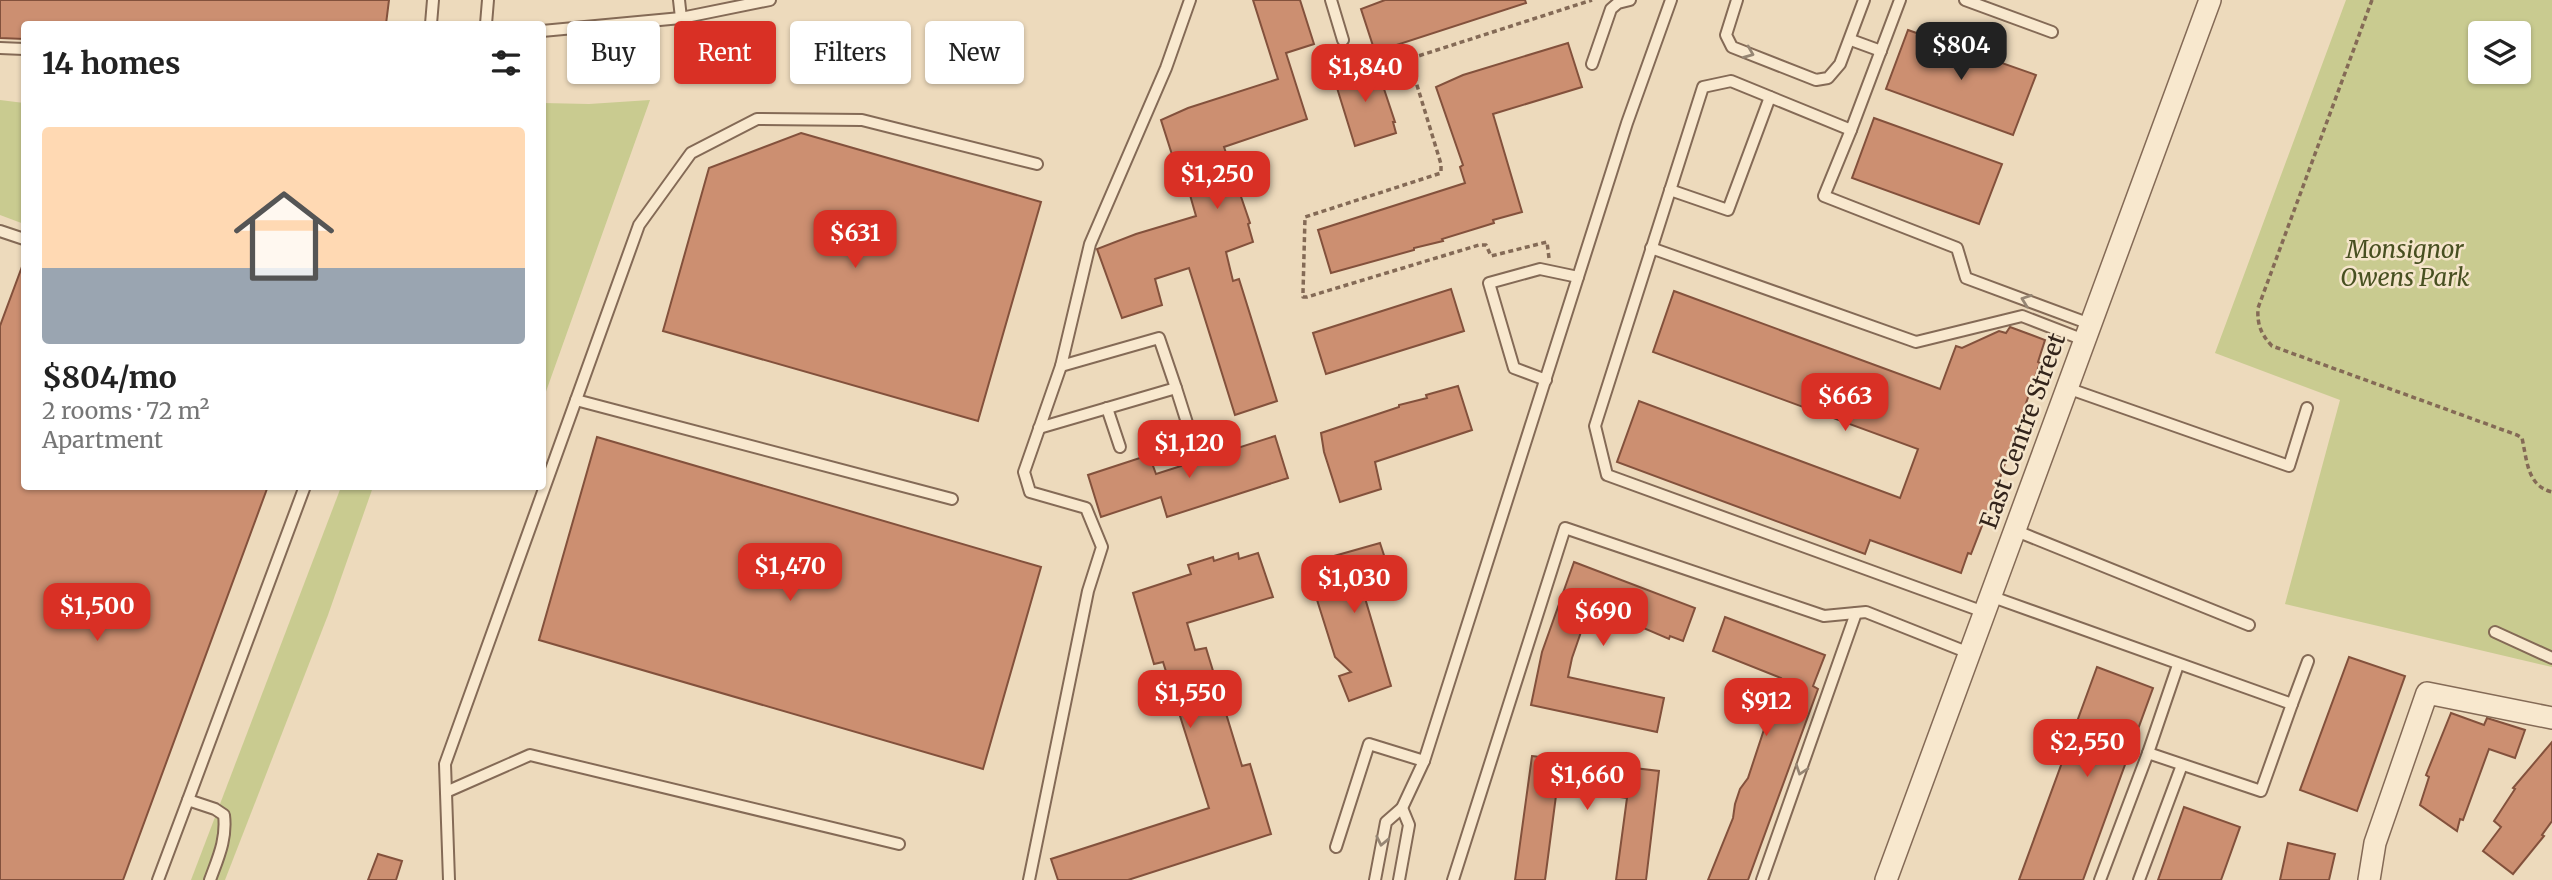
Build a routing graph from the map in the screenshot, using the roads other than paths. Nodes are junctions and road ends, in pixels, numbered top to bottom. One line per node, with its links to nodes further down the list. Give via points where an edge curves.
1 (433, 0): 15 (lane)
2 (488, 0): 16 (lane)
3 (678, 0): 14 (lane)
4 (769, 0): 14 (lane)
5 (1190, 0): 34 (lane, via 1166,68 1090,244)
6 (1331, 0): 19 (lane)
7 (1630, 0): 24 (lane, via 1611,9)
8 (1671, 0): 32 (lane)
9 (1737, 0): 20 (lane, one-way to 20, via 1726,35 1732,47 1816,80 1828,78)
10 (1864, 0): 20 (lane)
11 (1900, 0): 23 (lane)
12 (1965, 0): 18 (lane)
13 (2210, 0): 33 (street, East Centre Street)
14 (681, 18): 17 (lane)
15 (431, 21)
16 (486, 21)
17 (546, 31)
18 (2052, 32)
19 (1343, 40)
20 (1851, 40): 23 (lane)
21 (0, 48): 22 (lane)
22 (21, 49)
23 (1881, 51): 26 (lane)
24 (1592, 65)
25 (1770, 97): 26 (lane); 28 (lane, via 1731,82 1703,87); 28 (lane, via 1728,210)
26 (1851, 130): 33 (lane, one-way to 26, via 1966,278 1957,248 1824,196)
27 (1037, 164): 38 (lane, via 862,120 757,119 691,153 639,225)
28 (1670, 190): 31 (lane)
29 (0, 231): 30 (lane)
30 (21, 238)
31 (1651, 248): 33 (lane, via 1916,342 2022,316); 49 (lane, via 1595,426 1608,475)
32 (1578, 277): 35 (lane); 35 (lane, via 1540,269 1489,283 1514,368)
33 (2087, 332): 37 (street, East Centre Street)
34 (1061, 366): 36 (lane, via 1159,338); 42 (lane)
35 (1546, 380): 60 (lane)
36 (1176, 388): 39 (lane); 41 (lane)
37 (2067, 388): 40 (lane, via 2289,466); 48 (street, East Centre Street)
38 (576, 400): 44 (lane); 47 (lane)
39 (1107, 408): 42 (lane); 43 (lane)
40 (2307, 408)
41 (1188, 426)
42 (1039, 428): 70 (lane, via 1024,472 1030,492 1086,508 1102,547 1088,592)
43 (1120, 447)
44 (546, 483)
45 (304, 490): 63 (lane)
46 (544, 490): 62 (lane, via 445,764)
47 (952, 499)
48 (2014, 530): 49 (street, East Centre Street); 51 (lane)
49 (1987, 604): 53 (street, East Centre Street); 56 (lane)
50 (1856, 613): 53 (lane, via 1866,612); 73 (lane, via 1824,615 1564,528); 74 (lane, one-way to 74)
51 (2249, 625)
52 (2495, 632): 54 (lane)
53 (1969, 653): 75 (street, East Centre Street)
54 (2552, 658)
55 (2308, 661): 57 (lane)
56 (2178, 665): 57 (lane); 59 (lane)
57 (2292, 704): 61 (lane, via 2261,791)
58 (2552, 718): 78 (street, via 2427,693 2375,843)
59 (2148, 753): 61 (lane); 76 (lane)
60 (1424, 761): 64 (lane); 66 (lane, via 1369,744)
61 (2182, 765): 77 (lane)
62 (446, 792): 65 (lane, via 530,755); 69 (lane)
63 (188, 800): 67 (lane); 68 (lane, via 224,815 226,830)
64 (1402, 808): 71 (lane, one-way to 71, via 1386,822); 72 (lane, via 1409,825)
65 (899, 844)
66 (1336, 847)
67 (158, 880)
68 (209, 880)
69 (449, 880)
70 (1029, 880)
71 (1376, 880)
72 (1399, 880)
73 (1453, 880)
74 (1762, 880)
75 (1886, 880)
76 (2100, 880)
77 (2139, 880)
78 (2370, 880)

